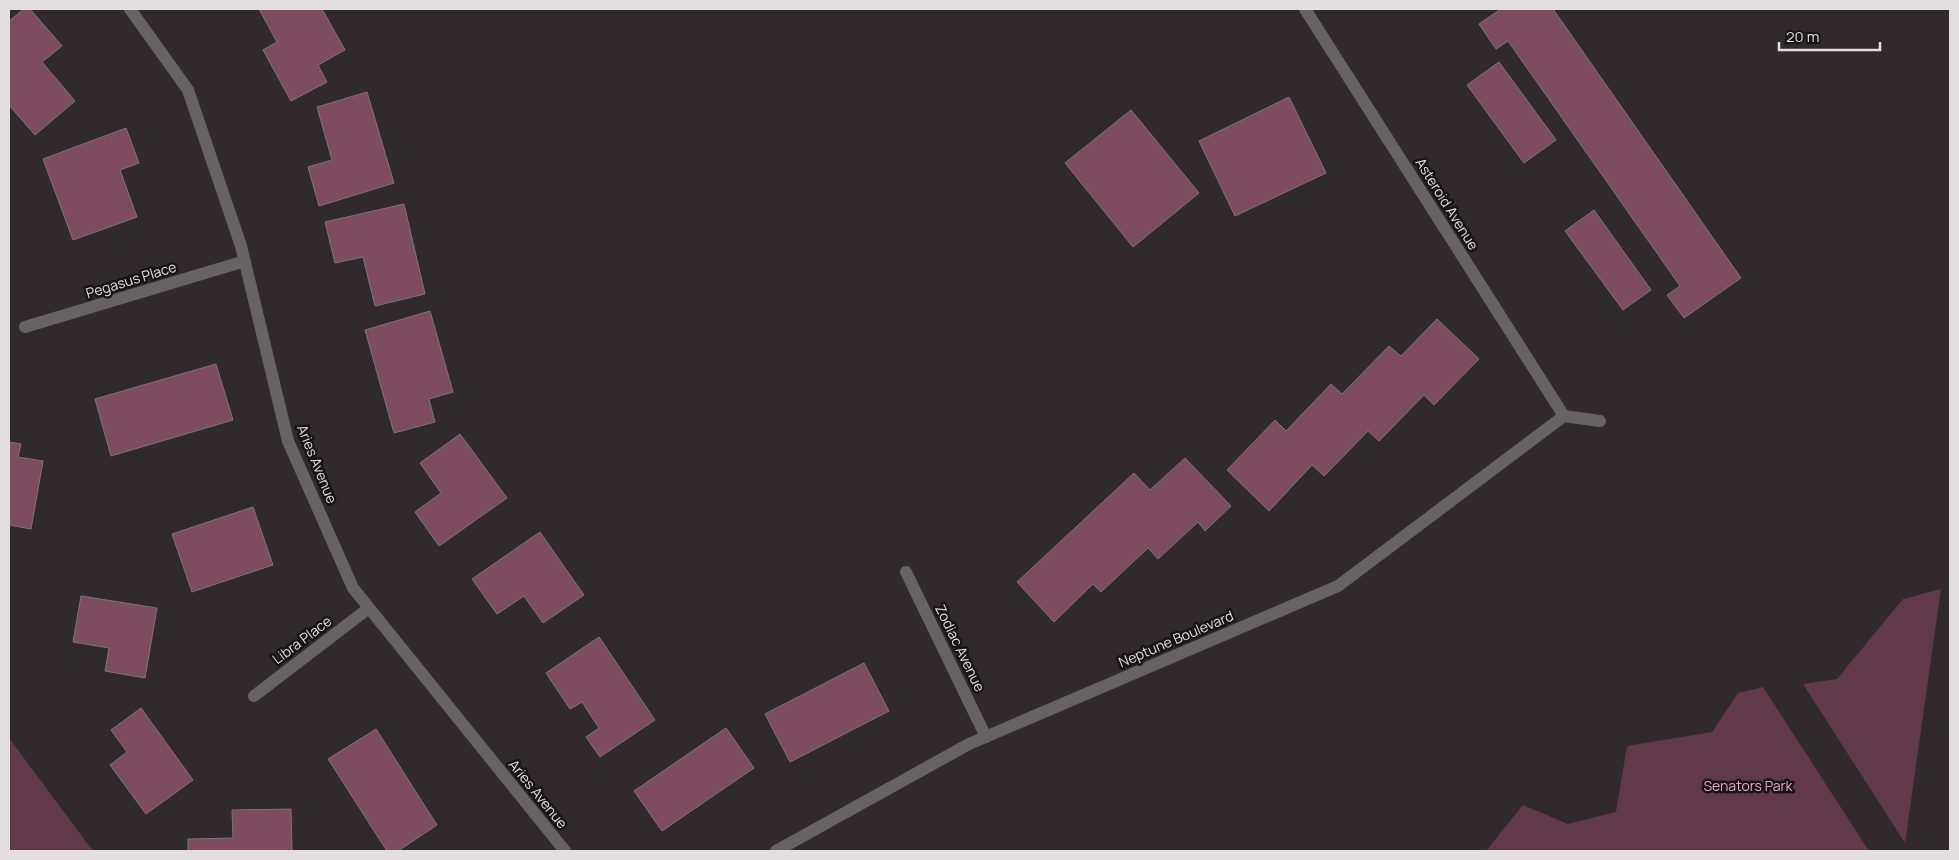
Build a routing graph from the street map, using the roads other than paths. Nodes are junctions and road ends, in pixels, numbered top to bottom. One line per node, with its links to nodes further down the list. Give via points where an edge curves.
1 (130, 9): 3 (street, Aries Avenue, via 188,90)
2 (1305, 9): 5 (street, Asteroid Avenue)
3 (245, 261): 4 (street, Pegasus Place); 8 (street, Aries Avenue, via 288,441 353,588)
4 (26, 327)
5 (1564, 416): 6 (street); 10 (street, Neptune Boulevard, via 1338,586)
6 (1600, 421)
7 (906, 572): 10 (street, Zodiac Avenue)
8 (368, 608): 9 (street, Libra Place); 11 (street, Aries Avenue)
9 (254, 696)
10 (986, 737): 12 (street, Neptune Boulevard)
11 (565, 851)
12 (776, 851)

